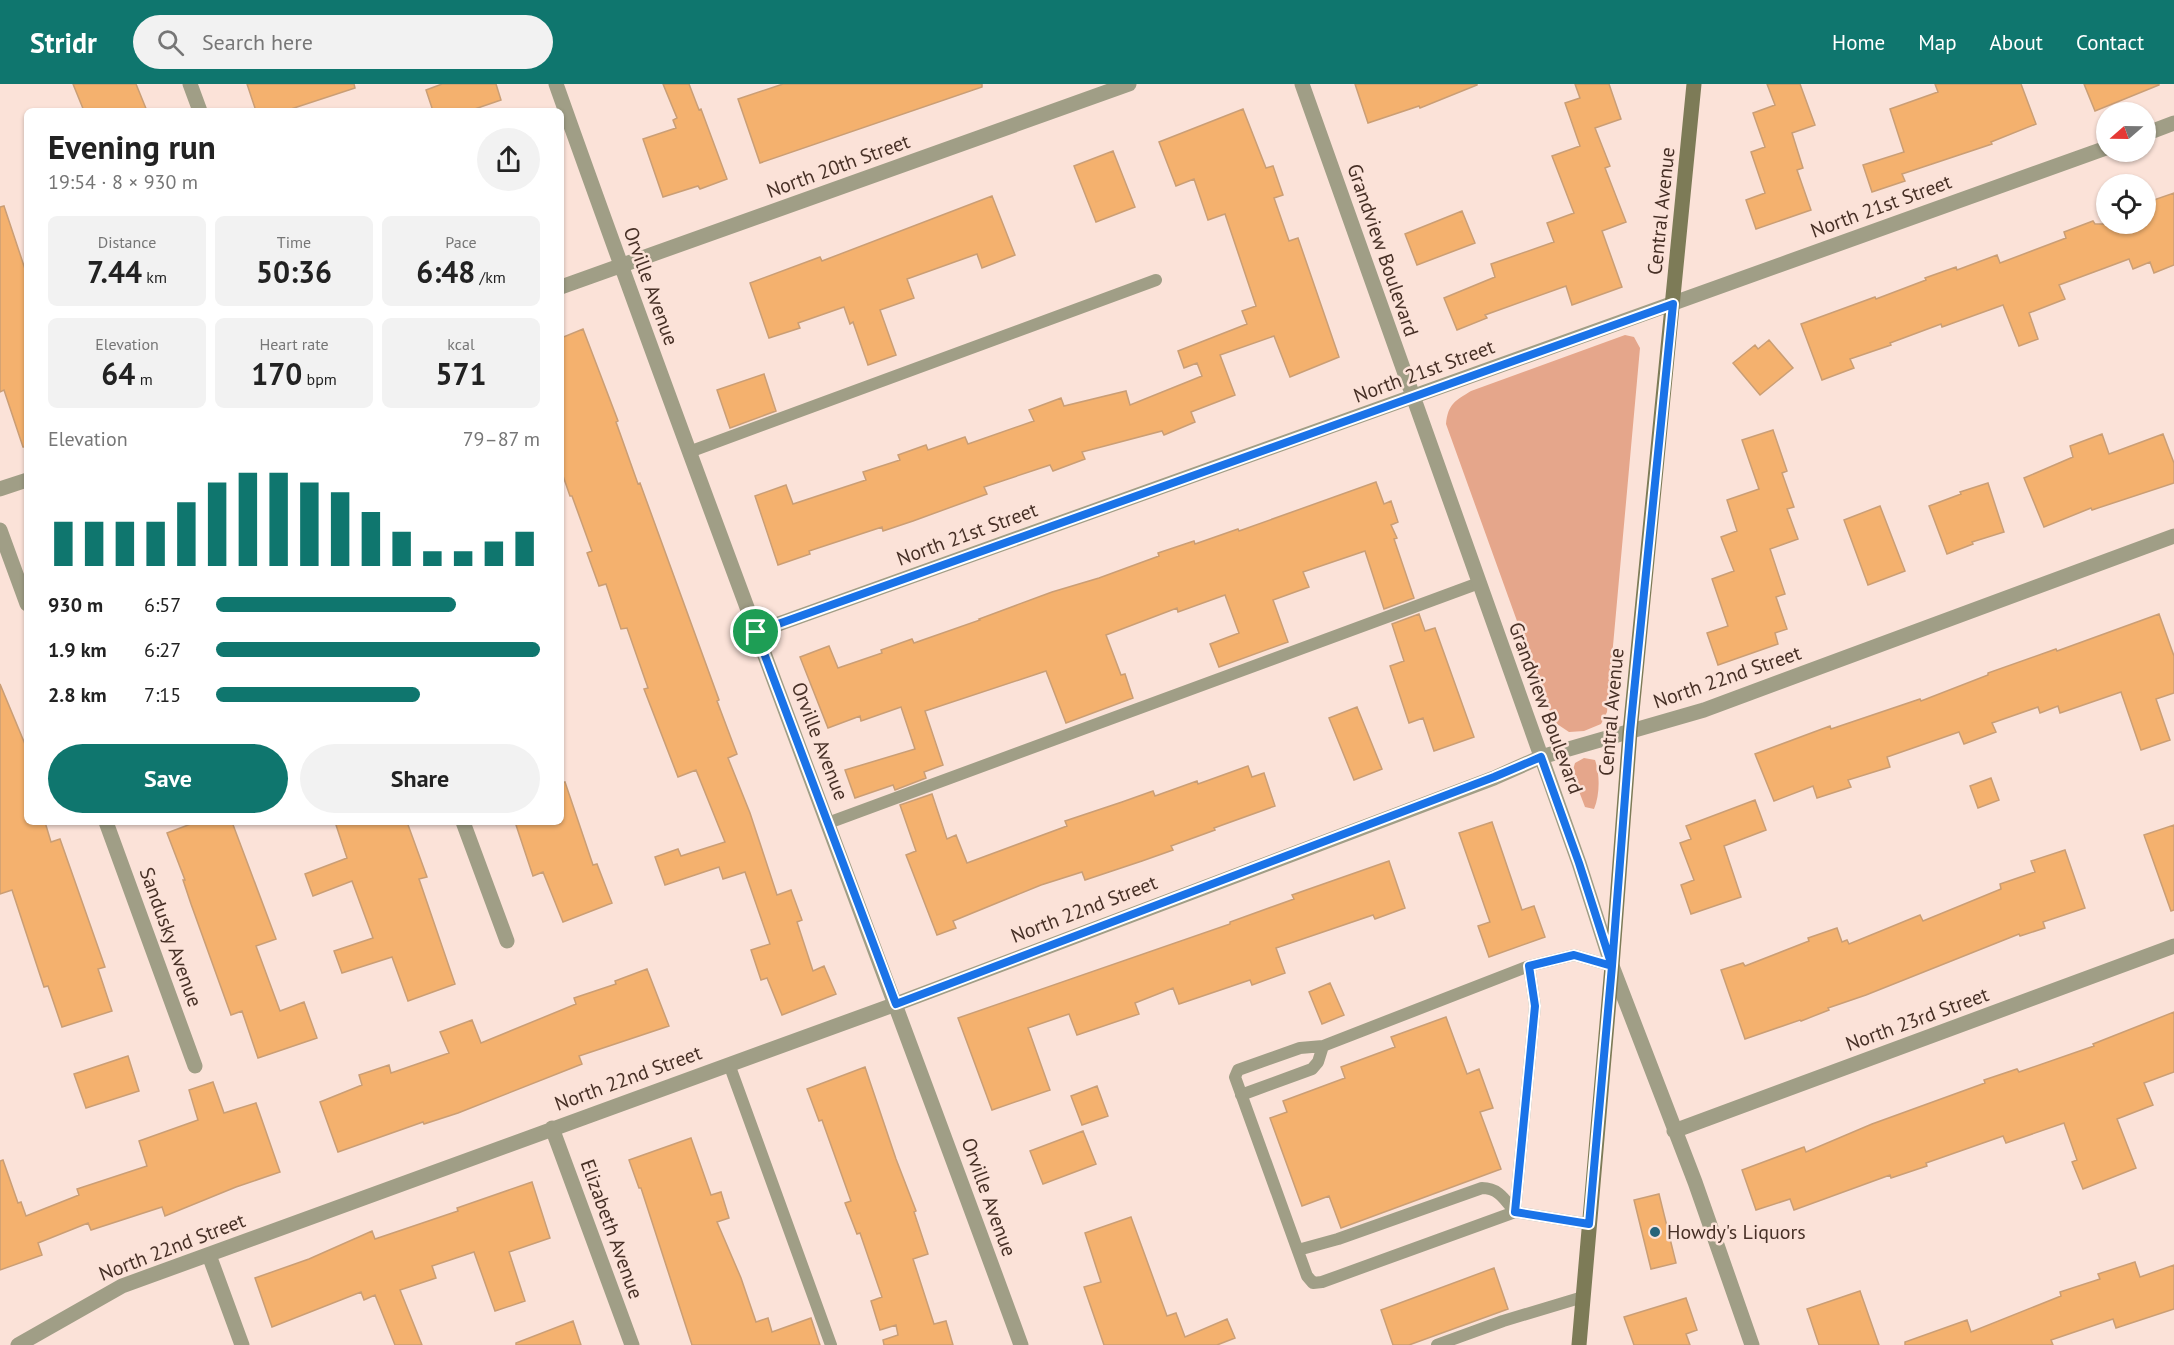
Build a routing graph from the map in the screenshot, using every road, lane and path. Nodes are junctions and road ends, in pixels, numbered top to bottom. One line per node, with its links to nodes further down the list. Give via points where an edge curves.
1 (190, 84): 6 (street)
2 (558, 84): 10 (street, Orville Avenue)
3 (1129, 84): 10 (street, North 20th Street)
4 (1302, 84): 14 (street, Grandview Boulevard)
5 (1694, 84): 13 (main road, Central Avenue)
6 (200, 108)
7 (2174, 123): 8 (street)
8 (2156, 130)
9 (2096, 152): 13 (street, North 21st Street)
10 (621, 266): 12 (street, North 20th Street); 15 (street, Orville Avenue)
11 (1156, 280): 15 (lane)
12 (564, 286)
13 (1673, 304): 14 (street, North 21st Street); 23 (main road, Central Avenue)
14 (1413, 398): 20 (street, Grandview Boulevard); 22 (street, North 21st Street)
15 (689, 452): 22 (street, Orville Avenue)
16 (24, 481): 17 (street)
17 (0, 489)
18 (0, 530): 21 (street)
19 (2174, 536): 23 (street, North 22nd Street, via 1704,710)
20 (1479, 583): 24 (street, Grandview Boulevard); 25 (lane)
21 (24, 596)
22 (756, 632): 25 (street, Orville Avenue)
23 (1630, 732): 24 (street, North 22nd Street); 31 (main road, Central Avenue)
24 (1541, 757): 31 (street, Grandview Boulevard); 32 (street, North 22nd Street)
25 (828, 823): 32 (street, Orville Avenue)
26 (107, 825): 35 (street, Sandusky Avenue)
27 (464, 825): 28 (street)
28 (507, 941)
29 (2174, 946): 38 (street, North 23rd Street)
30 (1529, 966): 31 (lane, via 1574,955); 33 (lane); 39 (lane, via 1535,1006)
31 (1612, 966): 38 (street, Grandview Boulevard); 40 (main road, Central Avenue)
32 (896, 1004): 34 (street, North 22nd Street); 48 (street, Orville Avenue)
33 (1323, 1046): 36 (lane, via 1312,1069); 36 (lane, via 1300,1048 1238,1070 1235,1077)
34 (729, 1064): 37 (street, North 22nd Street); 47 (lane)
35 (195, 1066)
36 (1241, 1095): 41 (lane)
37 (552, 1128): 42 (street, North 22nd Street); 46 (street, Elizabeth Avenue)
38 (1674, 1131): 51 (street, Grandview Boulevard)
39 (1515, 1212): 40 (lane); 41 (lane, via 1499,1192 1482,1188); 41 (lane, via 1322,1282 1313,1283 1307,1276)
40 (1589, 1224): 43 (main road, Central Avenue)
41 (1298, 1250)
42 (209, 1255): 44 (street, North 22nd Street, via 122,1286); 45 (street)
43 (1583, 1297): 49 (lane); 50 (main road, Central Avenue)
44 (18, 1345)
45 (242, 1345)
46 (632, 1345)
47 (831, 1345)
48 (1021, 1345)
49 (1437, 1345)
50 (1579, 1345)
51 (1752, 1345)

